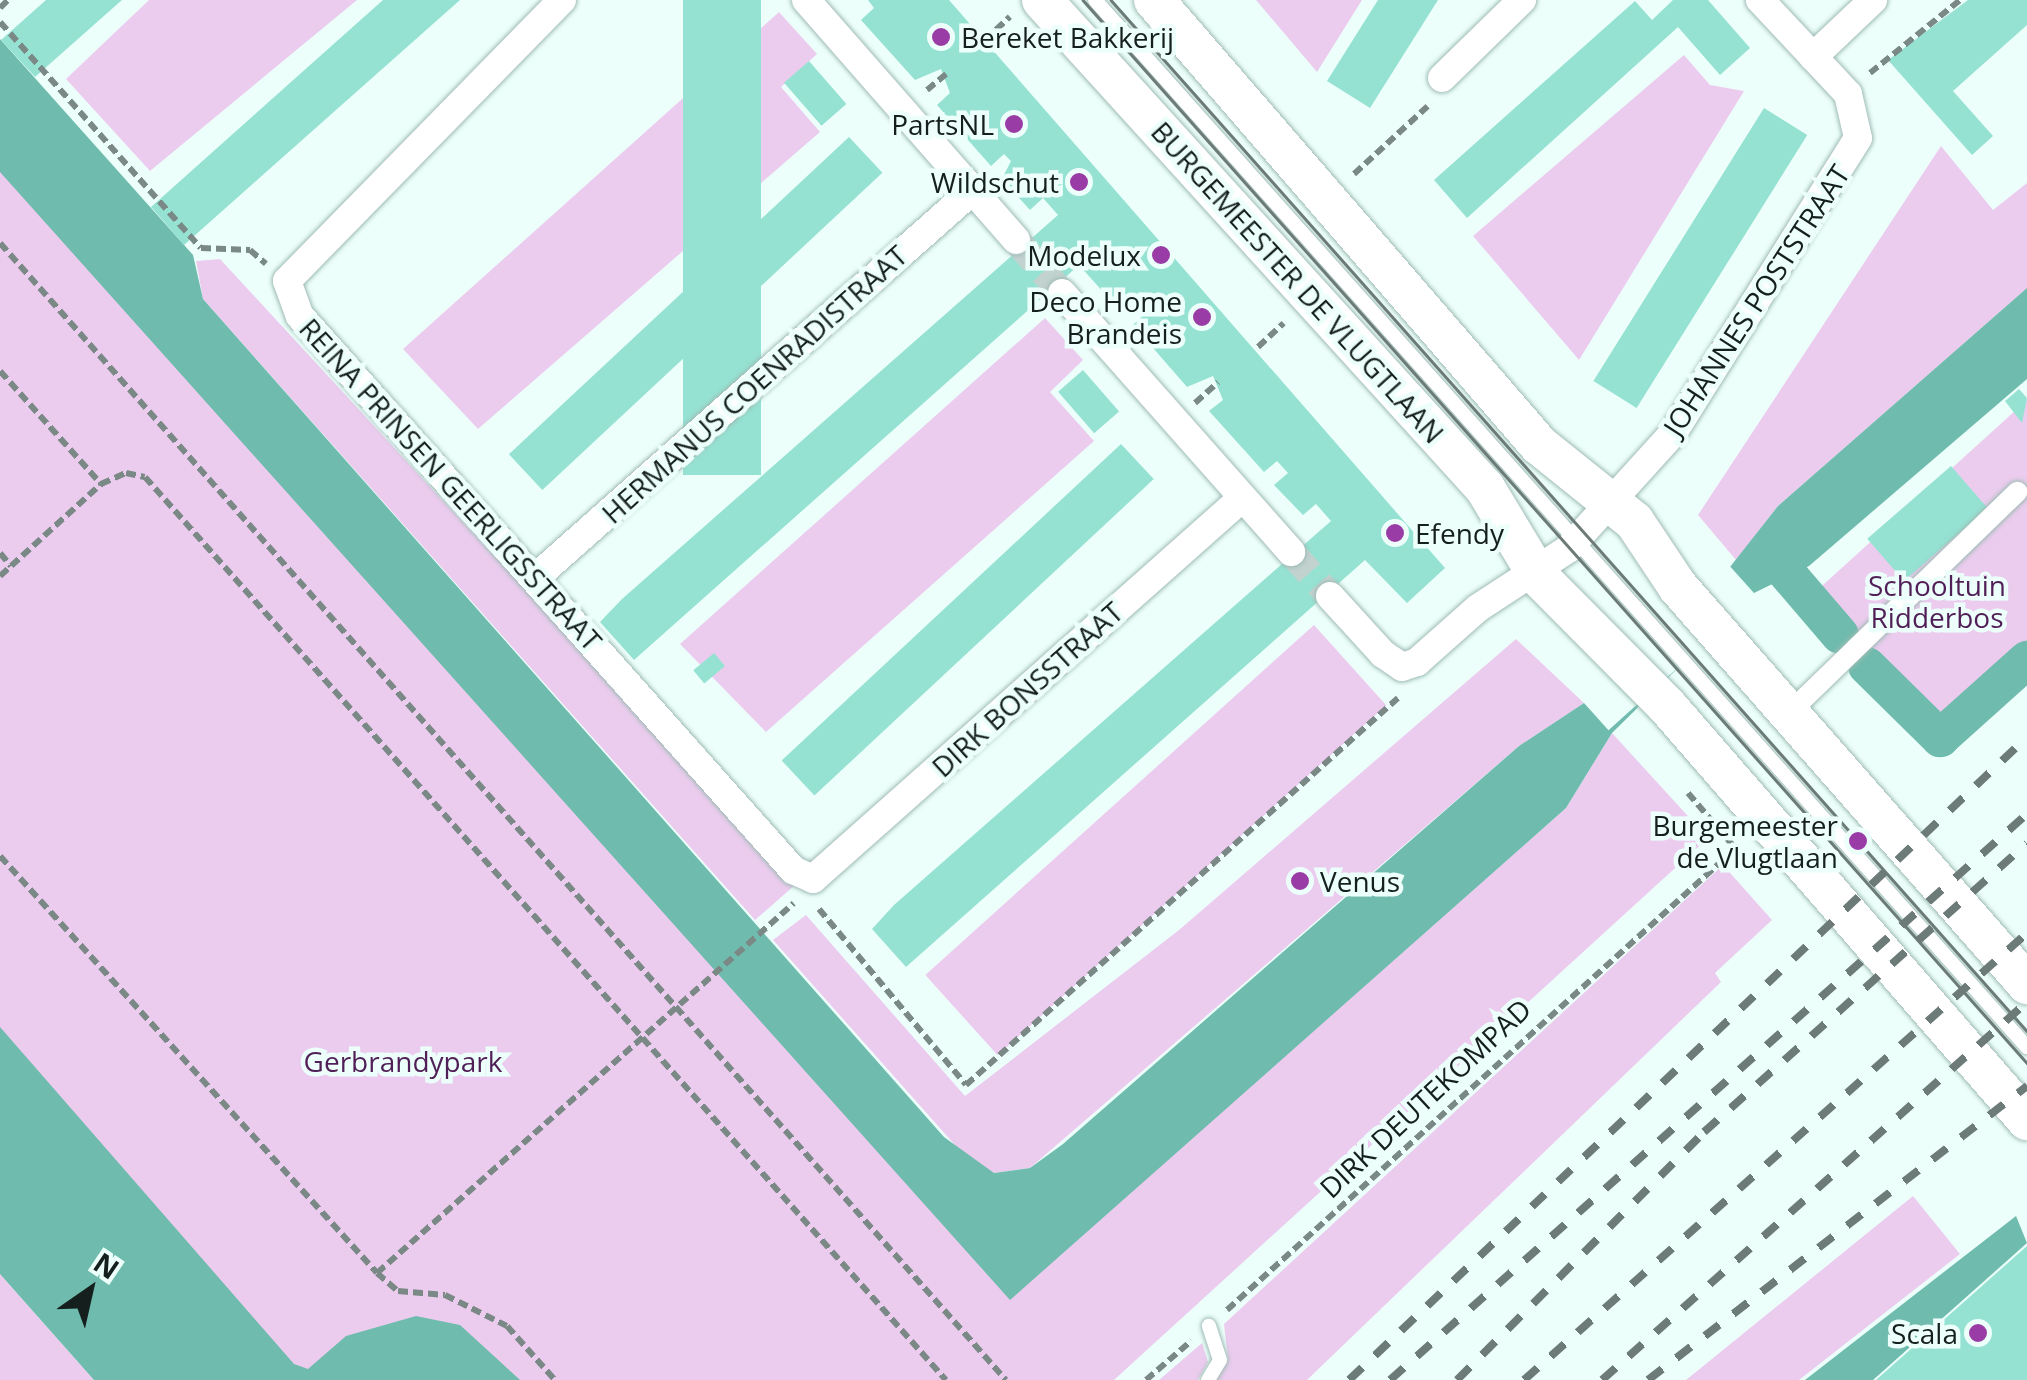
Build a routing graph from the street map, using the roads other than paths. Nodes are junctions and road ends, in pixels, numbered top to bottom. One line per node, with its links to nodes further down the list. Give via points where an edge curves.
1 (562, 0): 20 (street, REINA PRINSEN GEERLIGSSTRAAT, via 286,280 300,316)
2 (806, 0): 11 (street)
3 (1094, 0): 17 (lane, BURGEMEESTER DE VLUGTLAAN)
4 (1154, 0): 16 (main road, via 1539,446)
5 (1522, 0): 10 (street)
6 (1760, 0): 9 (street)
7 (1873, 0): 9 (street)
8 (1026, 8): 19 (main road, BURGEMEESTER DE VLUGTLAAN, via 1485,488)
9 (1812, 57): 16 (street, JOHANNES POSTSTRAAT, via 1848,94 1860,119 1848,160 1673,433)
10 (1442, 78)
11 (973, 190): 12 (street); 20 (street, HERMANUS COENRADISTRAAT)
12 (1016, 240)
13 (1062, 293): 15 (street)
14 (2017, 492): 22 (street)
15 (1241, 499): 18 (street); 23 (street, DIRK BONSSTRAAT)
16 (1614, 501): 17 (street); 22 (main road)
17 (1576, 542): 19 (street); 24 (lane, BURGEMEESTER DE VLUGTLAAN, via 1698,678)
18 (1291, 552)
19 (1538, 576): 21 (street, via 1402,667); 27 (main road, BURGEMEESTER DE VLUGTLAAN, via 1667,706)
20 (535, 578): 23 (street, REINA PRINSEN GEERLIGSSTRAAT, via 793,870)
21 (1330, 596)
22 (1788, 714): 24 (main road)
23 (813, 879)
24 (1934, 910): 25 (main road); 26 (lane, BURGEMEESTER DE VLUGTLAAN)
25 (2027, 984)
26 (2027, 1047)
27 (2027, 1120)
28 (1209, 1326): 29 (lane, via 1220,1360)
29 (1208, 1380)

